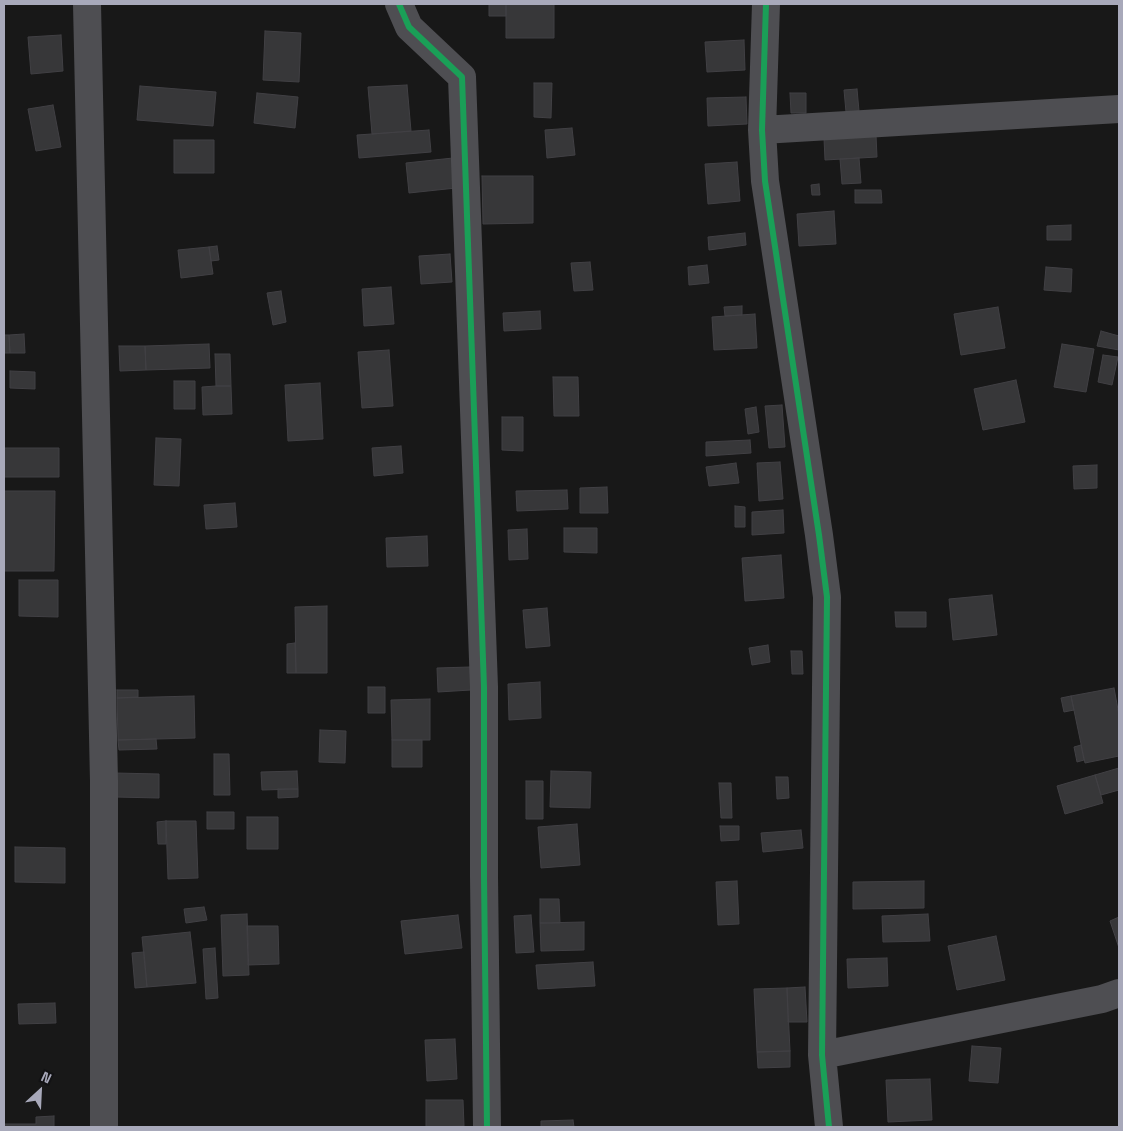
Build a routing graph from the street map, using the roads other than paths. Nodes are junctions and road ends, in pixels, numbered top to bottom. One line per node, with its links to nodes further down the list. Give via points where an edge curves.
1 (87, 4): 8 (street, via 104,781)
2 (399, 4): 9 (street, via 409,27 462,76 484,687)
3 (766, 4): 5 (street)
4 (1119, 108): 5 (street)
5 (762, 130): 7 (street, via 765,181 827,598)
6 (1119, 993): 7 (street)
7 (822, 1055): 10 (street)
8 (104, 1127)
9 (487, 1127)
10 (829, 1127)

